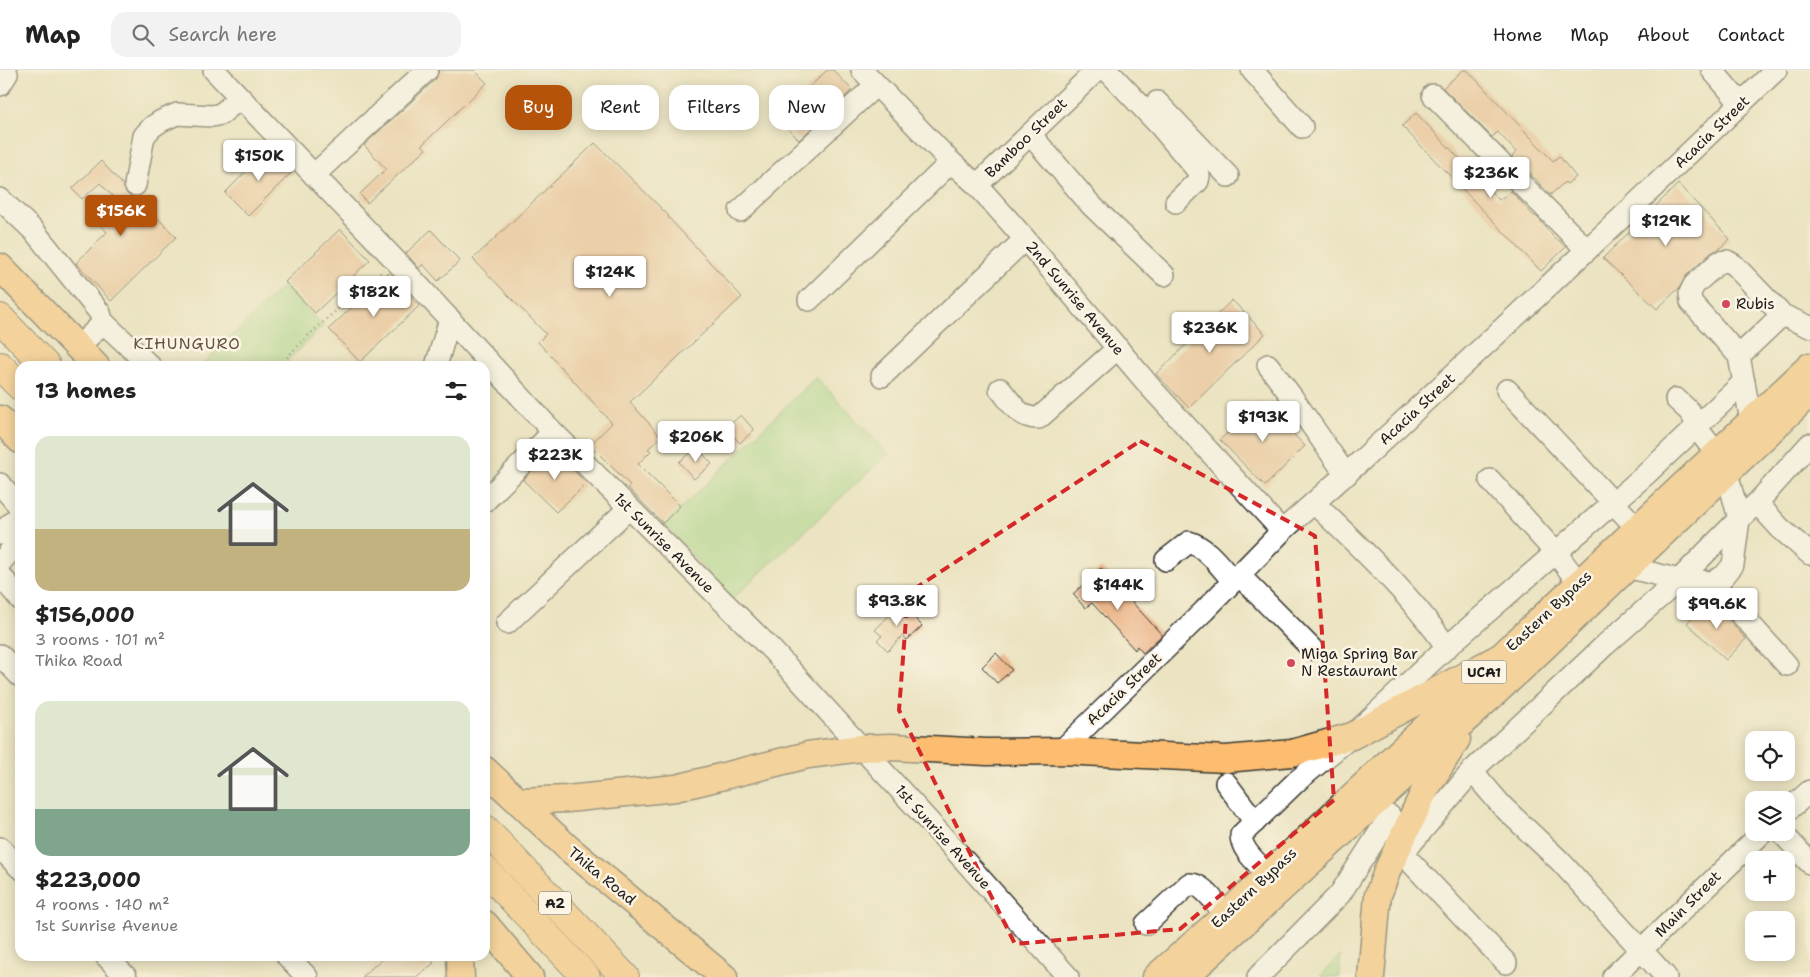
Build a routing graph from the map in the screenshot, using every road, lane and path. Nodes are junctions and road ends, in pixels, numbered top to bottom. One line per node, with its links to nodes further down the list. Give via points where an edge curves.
1 (5, 70): 10 (street, via 7,74)
2 (214, 70): 12 (street, 1st Sunrise Avenue)
3 (427, 70): 17 (street)
4 (1127, 70): 18 (street)
5 (1252, 70): 14 (street)
6 (1712, 70): 13 (street)
7 (1776, 70): 13 (street, Acacia Street)
8 (1097, 71): 15 (street, Bamboo Street); 22 (street, via 1161,127 1198,171 1198,181)
9 (869, 77): 16 (street, 2nd Sunrise Avenue); 23 (street)
10 (0, 85)
11 (1433, 95): 25 (street)
12 (240, 98): 17 (street, 1st Sunrise Avenue); 19 (street, via 221,114 177,114 152,127 144,136)
13 (1740, 104): 25 (street, Acacia Street)
14 (1302, 127)
15 (1030, 134): 20 (street, Bamboo Street); 28 (street, via 1091,204)
16 (951, 162): 20 (street, 2nd Sunrise Avenue); 29 (street)
17 (314, 176): 26 (street, 1st Sunrise Avenue)
18 (1228, 176)
19 (135, 185)
20 (977, 185): 24 (street, 2nd Sunrise Avenue)
21 (0, 199): 33 (street, via 34,231 100,313)
22 (1176, 202)
23 (740, 211)
24 (1026, 239): 36 (street, 2nd Sunrise Avenue); 48 (street)
25 (1587, 250): 62 (street, Acacia Street)
26 (396, 261): 32 (street, 1st Sunrise Avenue); 41 (path)
27 (0, 267): 35 (main road)
28 (1164, 275)
29 (809, 300)
30 (1782, 315): 34 (street); 37 (street); 37 (street, via 1727,261 1719,262 1694,285 1690,294 1692,302)
31 (0, 318): 38 (highway)
32 (450, 319): 42 (street); 43 (street, 1st Sunrise Avenue)
33 (102, 321): 35 (street); 40 (street)
34 (1810, 327)
35 (78, 347): 39 (main road)
36 (1118, 348): 51 (street, via 1039,418 1029,419 1020,413); 74 (street, 2nd Sunrise Avenue)
37 (1739, 356): 50 (street)
38 (41, 361)
39 (91, 361)
40 (145, 361)
41 (284, 361)
42 (437, 361)
43 (488, 361)
44 (490, 363): 58 (street, 1st Sunrise Avenue)
45 (1268, 365): 62 (street)
46 (0, 366): 49 (highway)
47 (1810, 366): 56 (main road, Eastern Bypass / UCA1)
48 (882, 376)
49 (15, 381)
50 (1744, 382): 56 (street); 57 (street)
51 (1000, 389)
52 (1507, 390): 67 (street)
53 (1810, 393): 61 (main road, Eastern Bypass / UCA1)
54 (1676, 399): 57 (street, via 1689,411)
55 (0, 419): 59 (main road)
56 (1751, 421): 61 (main road, Eastern Bypass / UCA1)
57 (1697, 425): 61 (street); 67 (street)
58 (553, 432): 65 (street); 70 (street, 1st Sunrise Avenue)
59 (15, 435)
60 (1810, 444): 69 (street)
61 (1722, 463): 71 (street); 72 (main road, Eastern Bypass / UCA1); 79 (main road, Eastern Bypass / UCA1)
62 (1346, 475): 68 (street, Acacia Street)
63 (1490, 480): 76 (street)
64 (0, 484): 66 (street)
65 (490, 497)
66 (15, 501)
67 (1613, 502): 72 (street); 76 (street)
68 (1314, 503): 74 (street, Acacia Street); 87 (street, via 1396,583)
69 (1758, 503): 71 (street); 77 (street)
70 (629, 508): 86 (street); 95 (street, 1st Sunrise Avenue, via 772,650)
71 (1739, 519): 82 (street); 83 (street, via 1733,565 1724,576)
72 (1637, 528): 84 (main road, Eastern Bypass / UCA1)
73 (15, 529): 75 (street)
74 (1282, 531): 81 (street, Acacia Street)
75 (9, 546)
76 (1555, 552): 84 (street); 87 (street)
77 (1810, 554)
78 (1166, 560): 81 (street, via 1189,542 1203,548)
79 (1626, 567): 82 (street); 93 (main road, Eastern Bypass / UCA1)
80 (0, 575): 85 (street)
81 (1236, 578): 88 (street); 96 (street, Acacia Street)
82 (1679, 580): 83 (street); 97 (street)
83 (1712, 582): 91 (street)
84 (1579, 583): 90 (main road, Eastern Bypass / UCA1)
85 (15, 593)
86 (507, 623)
87 (1447, 647): 94 (street)
88 (1312, 649)
89 (0, 654): 92 (street)
90 (1498, 658): 94 (main road); 113 (main road, Eastern Bypass / UCA1)
91 (1787, 665)
92 (15, 670)
93 (1473, 713): 109 (main road, via 1424,792); 131 (main road, Eastern Bypass / UCA1)
94 (1352, 736): 96 (main road, via 1292,754 1226,759); 104 (street, via 1297,781)
95 (861, 748): 96 (main road); 101 (main road, via 808,755 676,788); 129 (street, 1st Sunrise Avenue)
96 (1061, 752)
97 (1472, 771): 109 (street); 117 (street)
98 (490, 775): 101 (main road, Thika Road)
99 (1226, 783): 104 (street)
100 (1810, 791): 102 (street)
101 (519, 802): 128 (main road, Thika Road, via 568,848)
102 (1795, 804)
103 (1390, 816): 132 (street, via 1340,894)
104 (1255, 822): 113 (street, via 1241,835 1241,841)
105 (490, 834): 127 (highway, A2)
106 (1754, 841): 117 (street, Main Street)
107 (1789, 841): 111 (street)
108 (0, 848): 110 (street)
109 (1396, 861): 121 (street); 133 (main road, via 1378,895)
110 (15, 863)
111 (1810, 863)
112 (490, 875): 126 (highway, A2)
113 (1268, 875): 114 (main road, Eastern Bypass / UCA1)
114 (1226, 915): 115 (street, via 1201,887 1189,884); 130 (main road, Eastern Bypass / UCA1)
115 (1146, 924)
116 (490, 930): 125 (main road)
117 (1641, 950): 134 (street, Main Street); 135 (street)
118 (111, 961): 122 (street)
119 (292, 961): 123 (street)
120 (460, 961): 124 (main road)
121 (1506, 963)
122 (126, 977)
123 (307, 977)
124 (461, 977)
125 (530, 977)
126 (586, 977)
127 (625, 977)
128 (724, 977)
129 (1068, 977)
130 (1156, 977)
131 (1185, 977)
132 (1258, 977)
133 (1370, 977)
134 (1613, 977)
135 (1666, 977)

